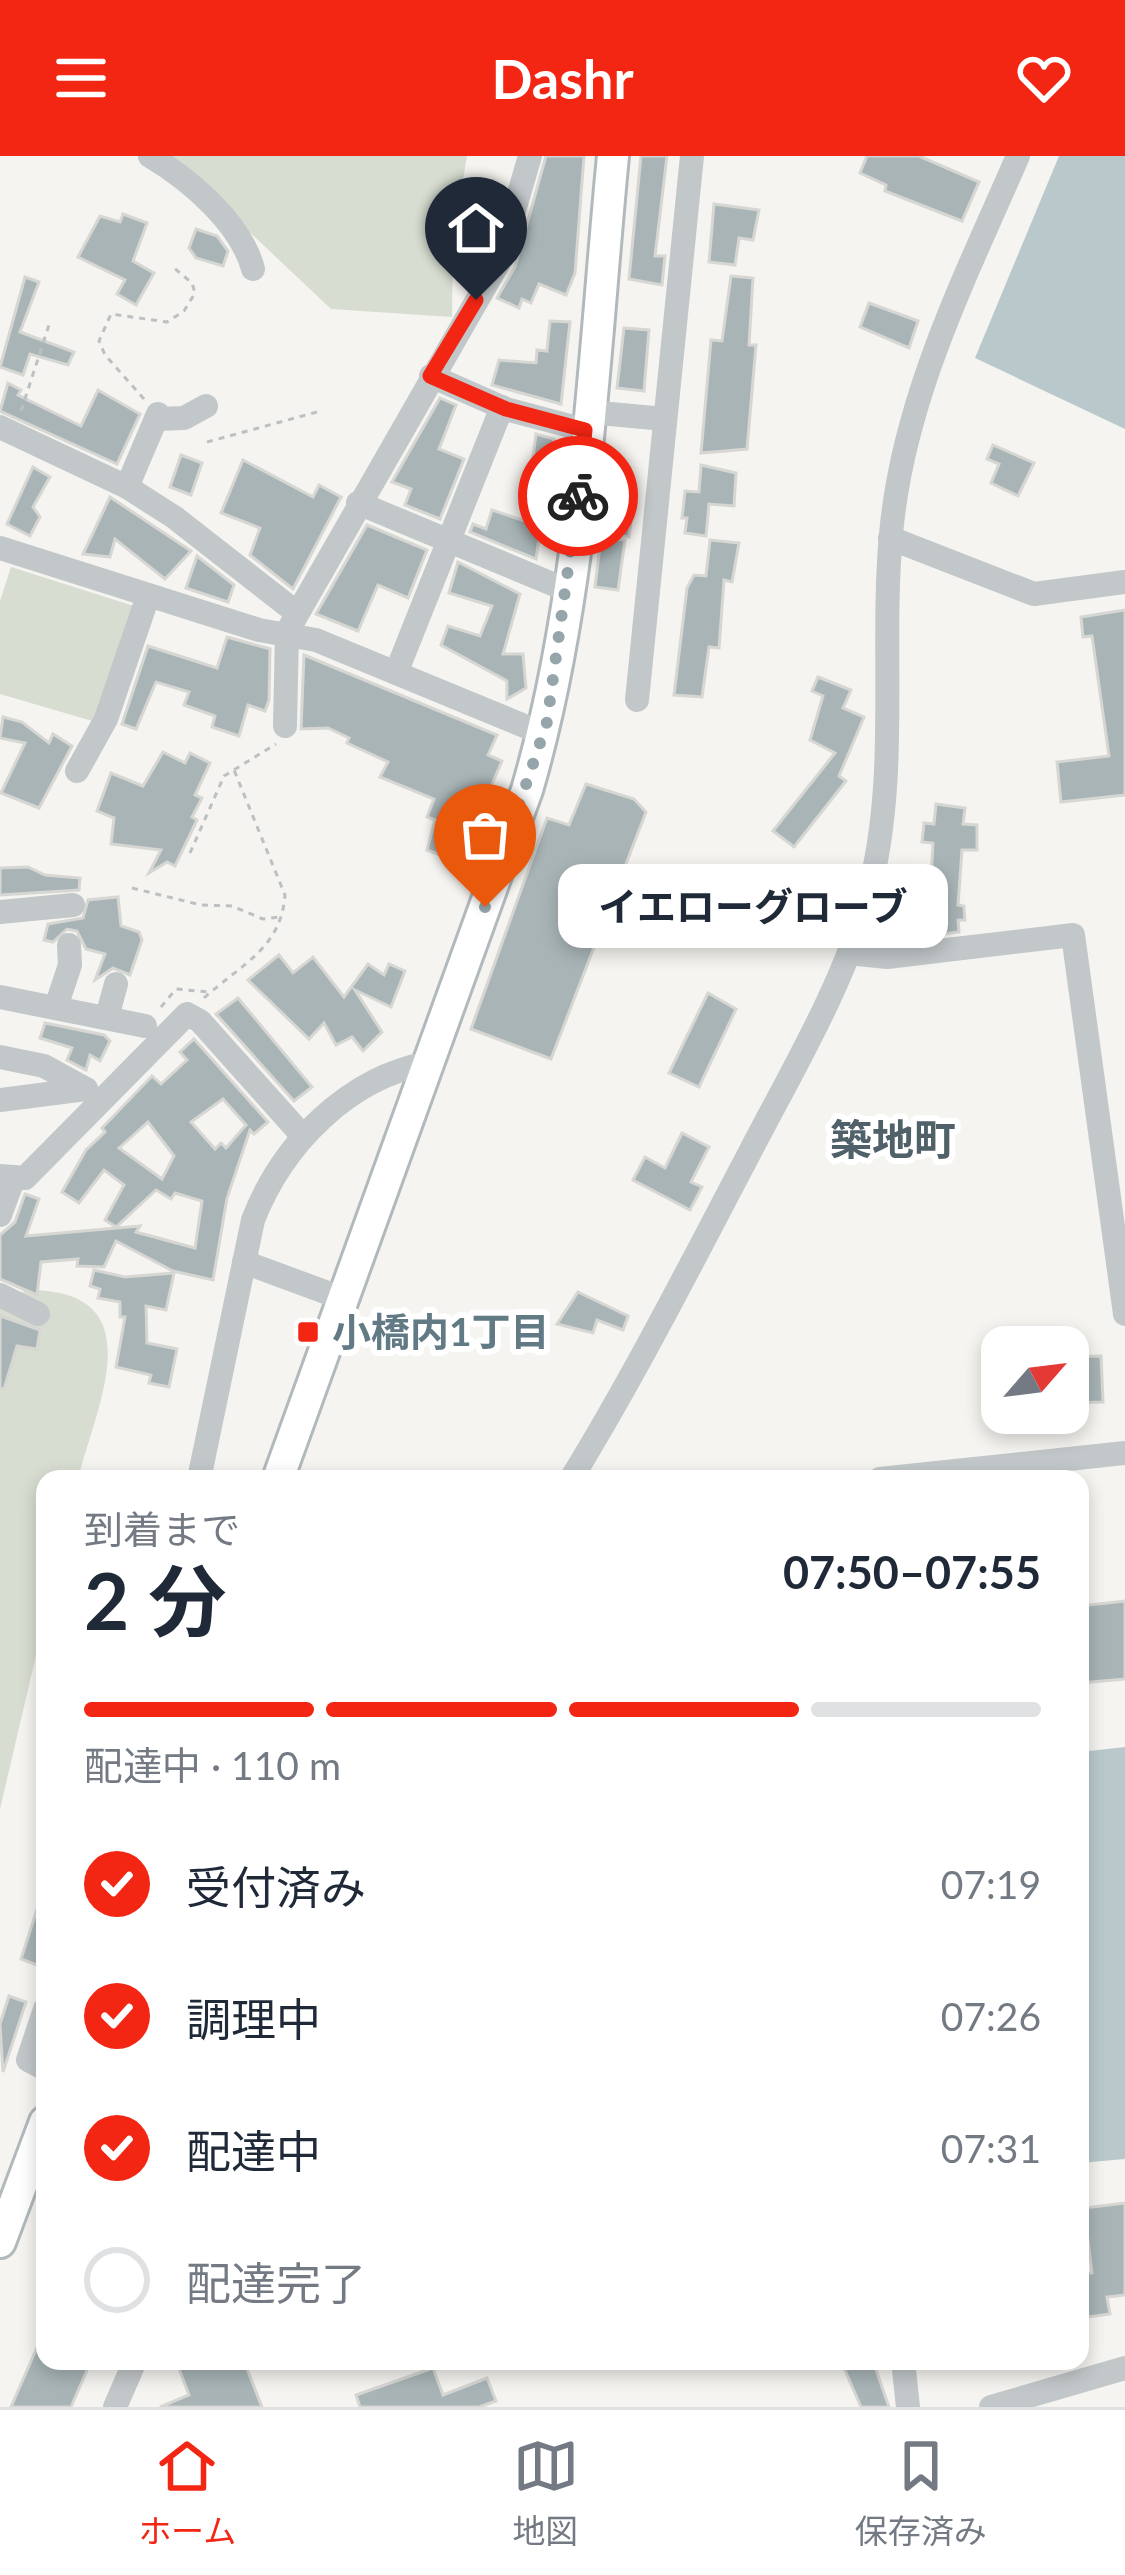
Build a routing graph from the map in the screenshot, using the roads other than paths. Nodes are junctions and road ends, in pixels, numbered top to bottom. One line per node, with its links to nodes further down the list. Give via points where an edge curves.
1 (150, 156): 6 (street, via 224,220)
2 (530, 156): 7 (street, via 499,262)
3 (613, 156): 11 (main road)
4 (692, 156): 10 (street)
5 (1018, 156): 15 (street, via 916,402)
6 (253, 269)
7 (430, 376): 9 (street); 14 (street)
8 (206, 406): 13 (street, via 184,418 157,417)
9 (502, 407): 11 (street); 16 (street)
10 (664, 419): 11 (street); 23 (street)
11 (586, 421): 19 (main road)
12 (6, 430): 13 (street)
13 (127, 487): 21 (street, via 174,517)
14 (358, 503): 16 (street); 21 (street)
15 (890, 538): 18 (street, via 1034,594); 30 (street, via 889,780)
16 (450, 541): 19 (street); 22 (street)
17 (0, 548): 20 (street)
18 (1125, 582)
19 (567, 590): 24 (main road)
20 (148, 596): 21 (street, via 259,630); 26 (street, via 106,719)
21 (292, 622): 22 (street); 25 (street)
22 (396, 673): 24 (street)
23 (637, 700)
24 (544, 734): 37 (main road)
25 (281, 735)
26 (77, 771)
27 (73, 905): 28 (street)
28 (0, 912)
29 (69, 945): 33 (street)
30 (849, 953): 45 (street, via 887,957 1073,934); 50 (street)
31 (116, 984): 34 (street)
32 (0, 997): 33 (street)
33 (56, 1007): 34 (street)
34 (107, 1017): 35 (street)
35 (145, 1026)
36 (0, 1057): 38 (street, via 44,1066 86,1089)
37 (429, 1064): 39 (street, via 393,1069); 44 (main road)
38 (0, 1100)
39 (302, 1134): 40 (street, via 187,1014 25,1178); 42 (street, via 268,1180)
40 (7, 1177): 41 (street)
41 (0, 1215)
42 (244, 1262): 44 (street); 48 (street)
43 (0, 1295): 46 (street)
44 (344, 1299): 49 (main road)
45 (1125, 1313)
46 (38, 1314)
47 (1125, 1453): 51 (street)
48 (201, 1470)
49 (281, 1470)
50 (576, 1470)
51 (965, 1470)
52 (36, 2036): 53 (street, via 28,2060)
53 (36, 2064)
54 (36, 2146): 55 (main road)
55 (0, 2242)
56 (1125, 2368): 61 (street)
57 (131, 2370): 59 (street)
58 (904, 2370): 60 (street)
59 (116, 2407)
60 (908, 2407)
61 (991, 2407)

